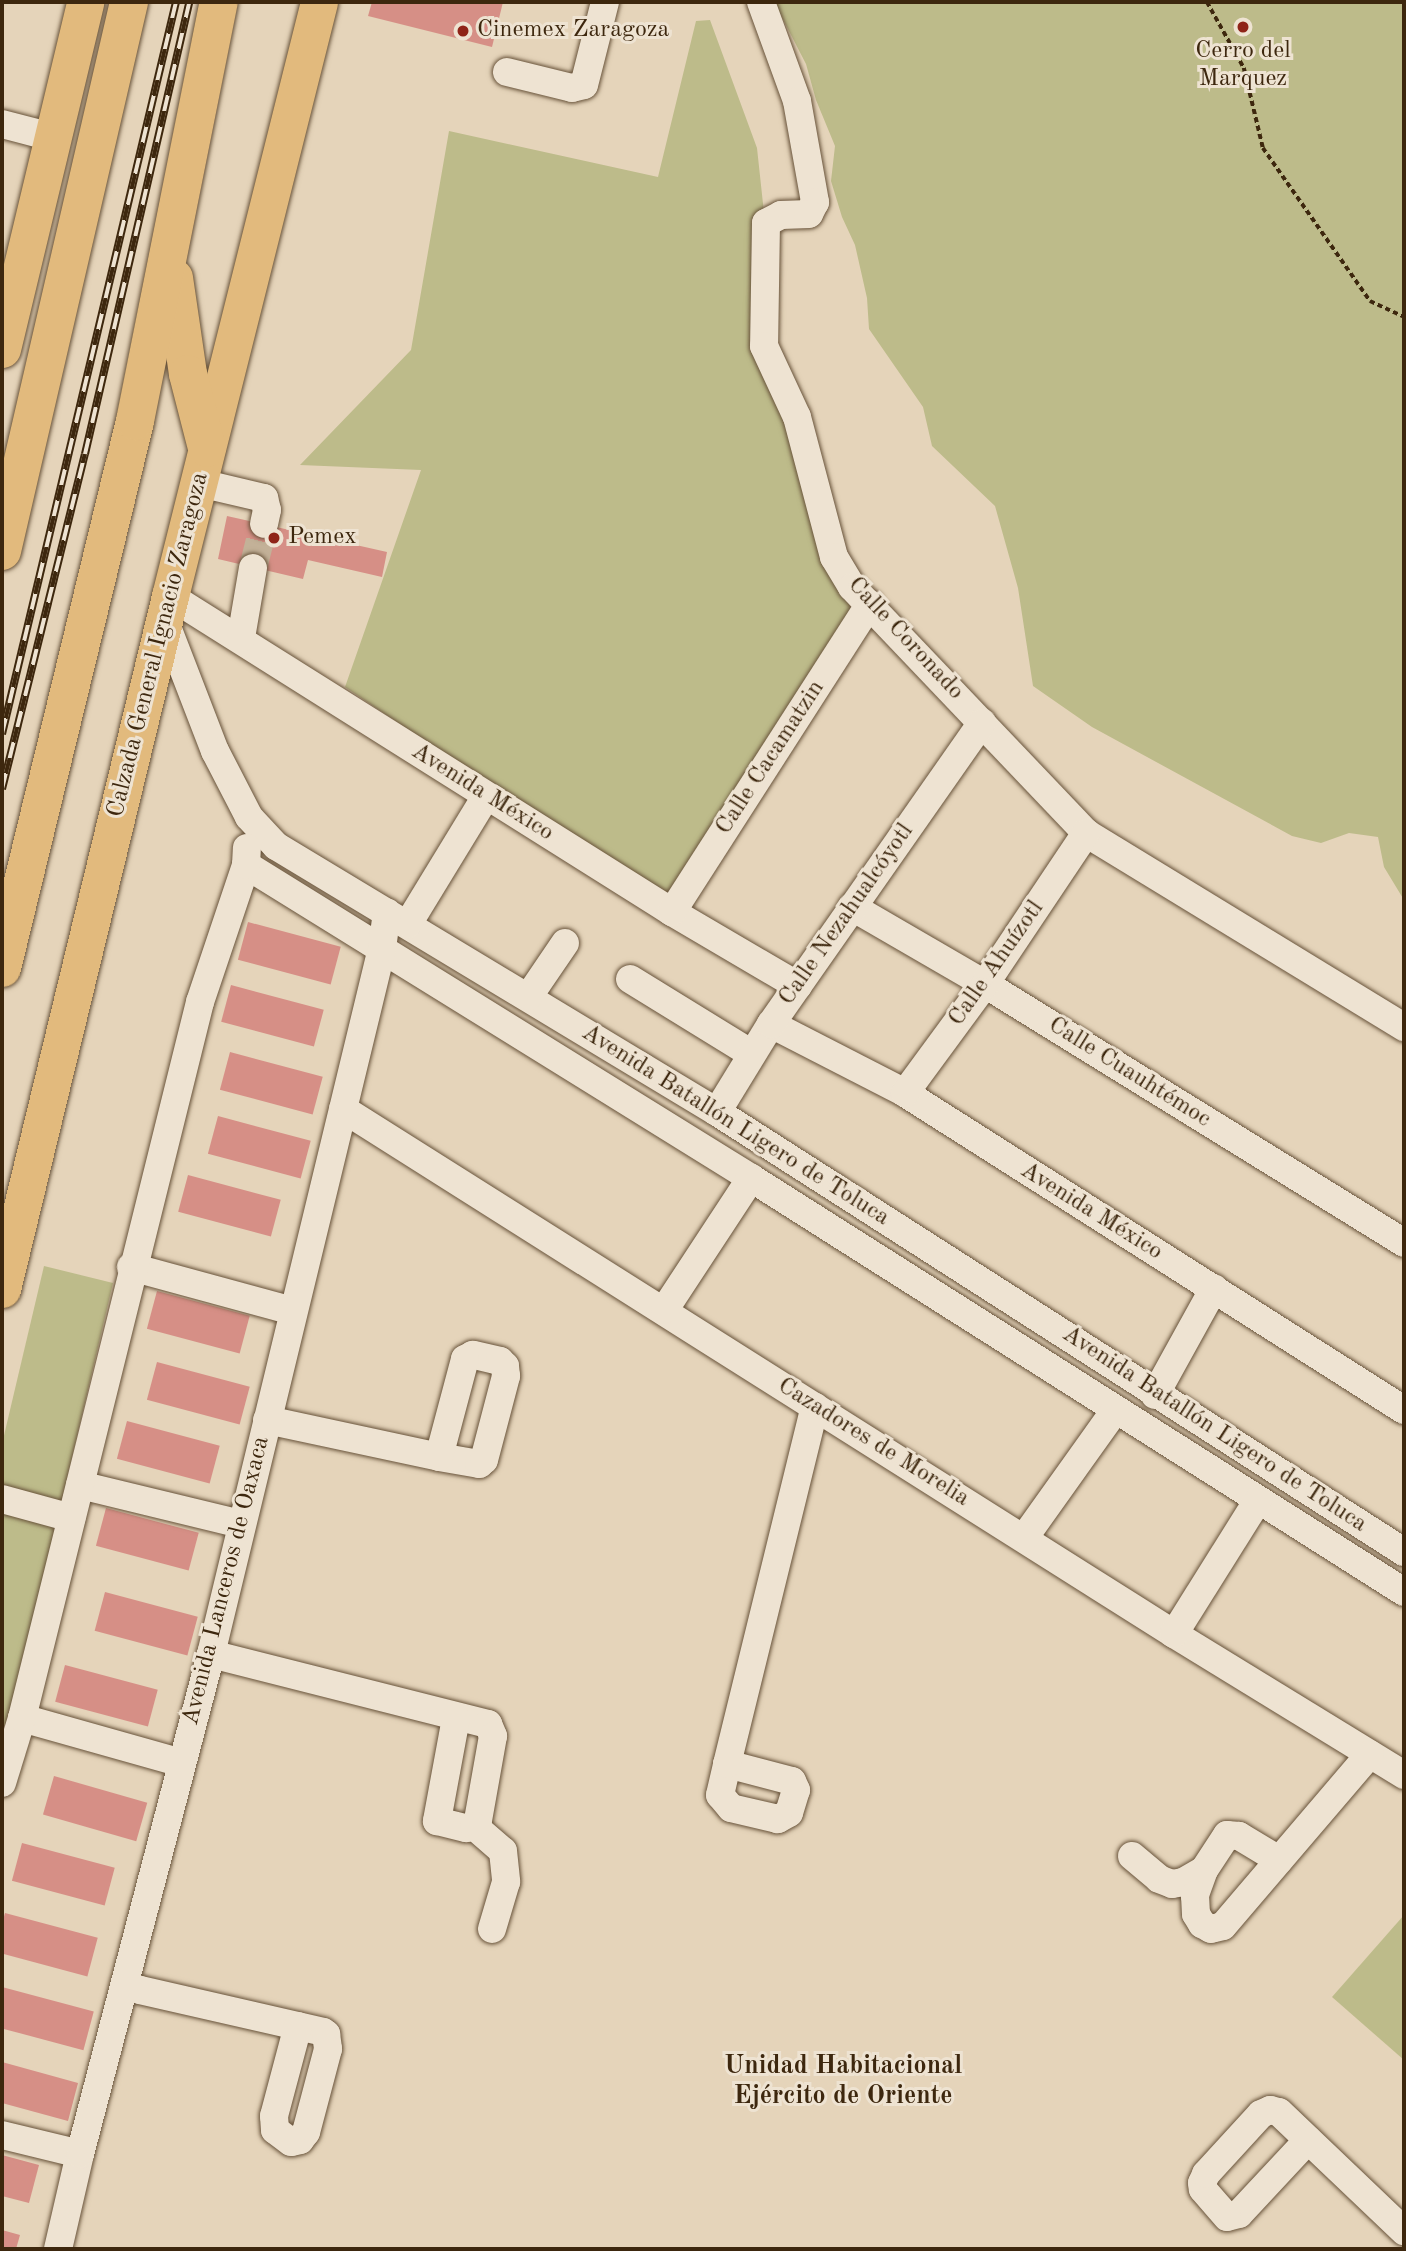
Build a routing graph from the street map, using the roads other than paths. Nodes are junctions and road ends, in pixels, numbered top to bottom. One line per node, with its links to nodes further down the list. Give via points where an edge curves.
1 (85, 2): 9 (main road)
2 (129, 2): 14 (highway)
3 (219, 2): 10 (highway)
4 (319, 2): 12 (main road, Calzada General Ignacio Zaragoza)
5 (605, 2): 7 (street, via 584,85 572,88)
6 (761, 2): 16 (street, Calle Coronado, via 797,101 815,202 809,214 781,215 766,223 764,346 797,417 834,557 852,587)
7 (507, 72)
8 (2, 124): 9 (street)
9 (52, 137): 11 (main road)
10 (173, 220): 12 (highway, via 172,259 181,337); 29 (highway, via 135,421)
11 (2, 349)
12 (203, 465): 13 (street, via 264,498 268,510); 17 (main road, Calzada General Ignacio Zaragoza)
13 (264, 524)
14 (2, 551)
15 (253, 568): 18 (street)
16 (870, 604): 19 (street, Calle Coronado); 25 (street, Calle Cacamatzin)
17 (167, 607): 18 (street, Avenida México); 21 (street, Avenida Batallón Ligero de Toluca, via 215,751); 44 (main road, Calzada General Ignacio Zaragoza)
18 (242, 638): 20 (street, Avenida México)
19 (982, 723): 22 (street, Calle Coronado); 24 (street, Calle Nezahualcóyotl)
20 (486, 796): 25 (street, Avenida México); 26 (street)
21 (249, 817): 23 (street); 26 (street, Avenida Batallón Ligero de Toluca, via 276,846)
22 (1086, 833): 31 (street, Calle Ahuízotl); 35 (street, Calle Coronado)
23 (246, 865): 28 (street, Avenida Batallón Ligero de Toluca); 42 (street, via 200,1002)
24 (852, 907): 31 (street, Calle Cuauhtémoc); 32 (street, Calle Nezahualcóyotl)
25 (672, 912): 32 (street, Avenida México)
26 (398, 918): 28 (street, Avenida Lanceros de Oaxaca); 33 (street, Avenida Batallón Ligero de Toluca)
27 (565, 943): 33 (street)
28 (382, 947): 38 (street, Avenida Lanceros de Oaxaca); 40 (street, Avenida Batallón Ligero de Toluca)
29 (2, 968)
30 (630, 979): 36 (street)
31 (985, 984): 37 (street, Calle Ahuízotl); 41 (street, Calle Cuauhtémoc)
32 (798, 986): 34 (street, Calle Nezahualcóyotl)
33 (529, 996): 39 (street, Avenida Batallón Ligero de Toluca)
34 (771, 1024): 36 (street, Calle Nezahualcóyotl); 37 (street, Avenida México)
35 (1404, 1027)
36 (752, 1054): 39 (street, Calle Nezahualcóyotl)
37 (905, 1093): 43 (street, Avenida México)
38 (343, 1109): 45 (street, Cazadores de Morelia); 46 (street, Avenida Lanceros de Oaxaca)
39 (717, 1112): 47 (street, Avenida Batallón Ligero de Toluca)
40 (751, 1178): 45 (street); 49 (street, Avenida Batallón Ligero de Toluca)
41 (1404, 1243)
42 (131, 1267): 46 (street); 53 (street)
43 (1214, 1288): 47 (street); 50 (street, Avenida México)
44 (2, 1289)
45 (665, 1309): 48 (street, Cazadores de Morelia)
46 (293, 1311): 51 (street, Avenida Lanceros de Oaxaca)
47 (1156, 1395): 59 (street, Avenida Batallón Ligero de Toluca)
48 (815, 1407): 58 (street, Cazadores de Morelia); 67 (street)
49 (1116, 1409): 55 (street, Avenida Batallón Ligero de Toluca); 58 (street)
50 (1404, 1410)
51 (268, 1420): 52 (street); 57 (street, Avenida Lanceros de Oaxaca)
52 (439, 1457)
53 (80, 1485): 56 (street); 57 (street)
54 (2, 1499): 56 (street)
55 (1258, 1500): 60 (street, Avenida Batallón Ligero de Toluca); 61 (street)
56 (71, 1518): 63 (street)
57 (241, 1524): 62 (street, Avenida Lanceros de Oaxaca)
58 (1024, 1538): 61 (street, Cazadores de Morelia)
59 (1404, 1552)
60 (1404, 1592)
61 (1174, 1634): 65 (street, Cazadores de Morelia)
62 (211, 1654): 64 (street); 66 (street, Avenida Lanceros de Oaxaca)
63 (22, 1718): 66 (street); 69 (street)
64 (456, 1718): 70 (street, via 485,1723 492,1731); 70 (street, via 438,1821)
65 (1370, 1754): 68 (street, Cazadores de Morelia); 72 (street)
66 (182, 1763): 75 (street, Avenida Lanceros de Oaxaca)
67 (727, 1764)
68 (1404, 1775)
69 (2, 1783)
70 (474, 1826): 74 (street, via 503,1851 506,1866)
71 (1132, 1856): 73 (street, via 1172,1884)
72 (1279, 1860): 73 (street, via 1233,1834 1222,1840); 73 (street, via 1223,1926 1211,1929 1196,1914 1195,1895)
73 (1204, 1870)
74 (492, 1929)
75 (125, 1985): 76 (street); 79 (street, Avenida Lanceros de Oaxaca)
76 (298, 2026)
77 (2, 2136): 79 (street)
78 (1308, 2140): 80 (street)
79 (80, 2154): 81 (street, Avenida Lanceros de Oaxaca)
80 (1404, 2231)
81 (58, 2249)

